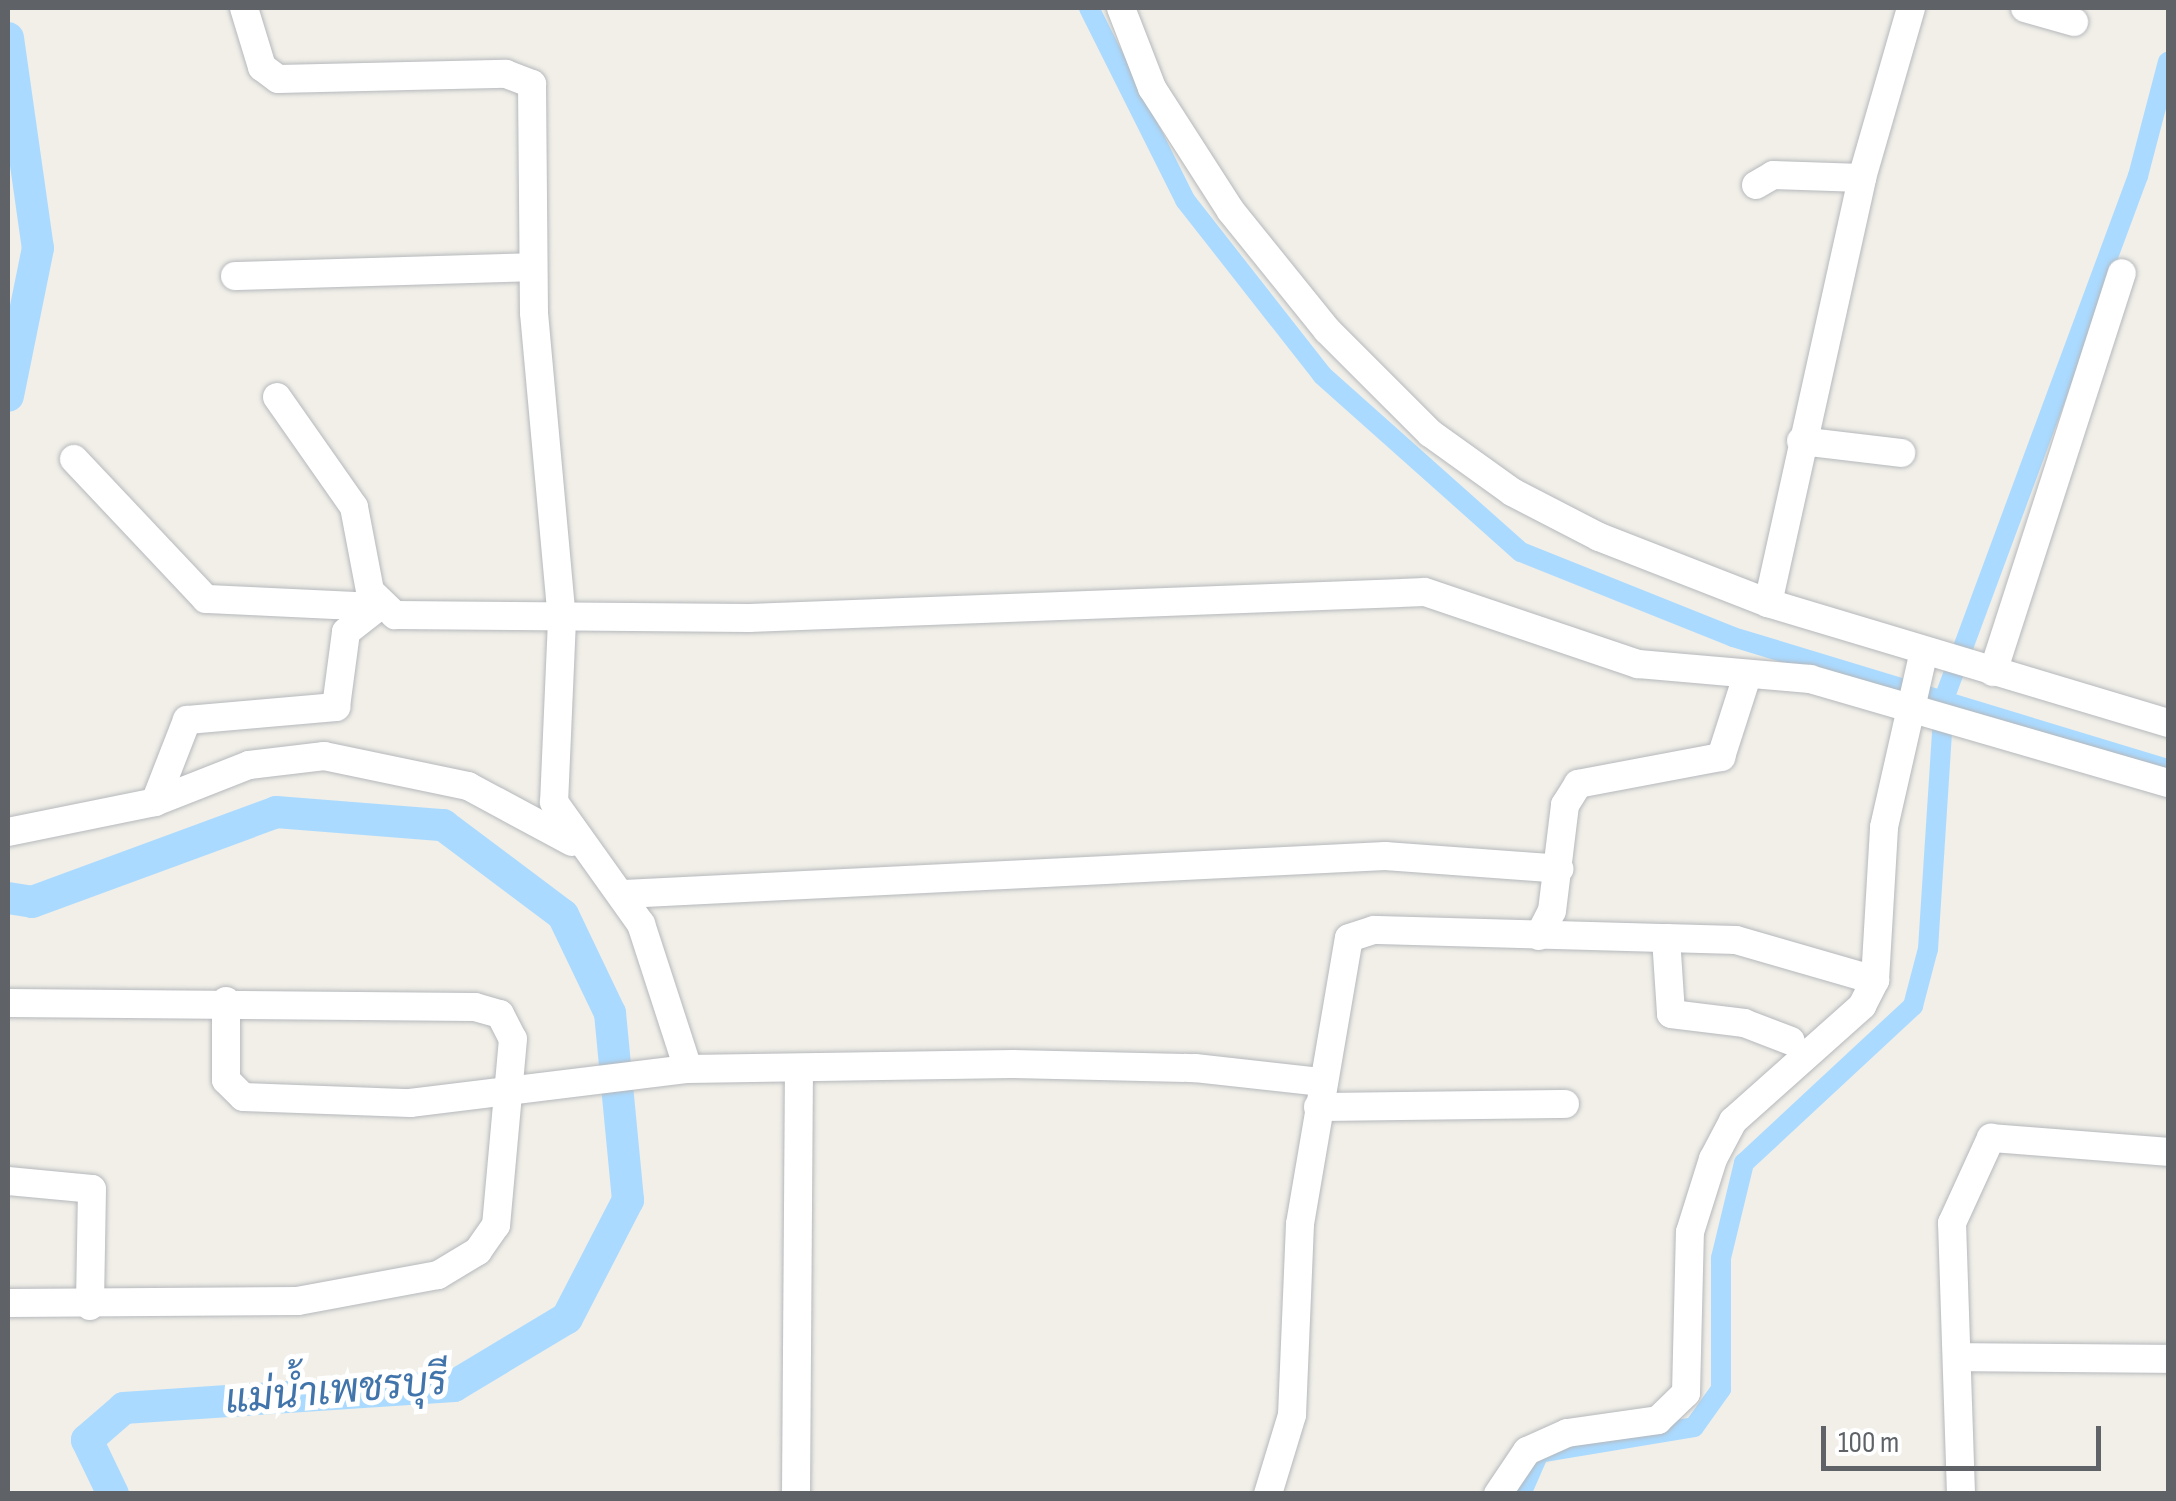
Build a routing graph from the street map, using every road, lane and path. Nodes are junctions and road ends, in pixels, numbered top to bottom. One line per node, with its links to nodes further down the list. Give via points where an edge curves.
1 (244, 8): 8 (street, via 262,68 278,79 506,74 532,84)
2 (1122, 8): 15 (street, via 1152,88 1232,211 1327,330 1430,433 1599,537)
3 (1911, 8): 6 (street)
4 (2025, 8): 5 (street)
5 (2074, 22)
6 (1862, 178): 7 (street, via 1773,175); 12 (street)
7 (1756, 185)
8 (532, 267): 10 (street); 17 (street)
9 (2122, 273): 19 (street)
10 (234, 276)
11 (277, 396): 16 (street, via 354,507)
12 (1801, 441): 13 (street); 15 (street)
13 (1900, 452)
14 (74, 460): 16 (street, via 206,599)
15 (1768, 603): 18 (street)
16 (378, 607): 17 (street, via 407,617); 24 (street, via 346,632 336,707 187,720)
17 (562, 620): 20 (street, via 1392,590 1447,597 1638,664); 26 (street, via 554,802)
18 (1932, 654): 19 (street); 21 (street)
19 (1989, 670): 22 (street)
20 (1746, 679): 21 (street, via 1810,678); 27 (street, via 1721,757 1578,784 1565,805)
21 (1916, 707): 23 (street); 31 (street, via 1884,827)
22 (2168, 723)
23 (2168, 783)
24 (155, 802): 25 (street); 26 (street, via 249,765 360,758 468,786)
25 (8, 832)
26 (578, 845): 28 (street)
27 (1560, 869): 28 (street, via 1386,856); 29 (street)
28 (624, 894): 35 (street, via 658,965)
29 (1539, 936): 30 (street); 38 (street, via 1374,930 1349,938)
30 (1666, 938): 31 (street, via 1736,940); 34 (street, via 1670,1014 1744,1024)
31 (1875, 980): 48 (street, via 1862,1006 1734,1120 1713,1159 1690,1232 1680,1406 1658,1420 1567,1433 1527,1452)
32 (226, 1001): 33 (street); 37 (street, via 494,1010 512,1031); 37 (street, via 226,1080 243,1097 410,1102)
33 (8, 1003)
34 (1790, 1042)
35 (688, 1069): 36 (street); 37 (street)
36 (799, 1070): 38 (street, via 1125,1064); 46 (street)
37 (509, 1092): 43 (street, via 496,1225 478,1251 438,1275 334,1298)
38 (1320, 1095): 39 (street); 47 (street, via 1300,1224 1292,1415)
39 (1565, 1104)
40 (2168, 1152): 44 (street, via 1991,1138 1952,1223)
41 (8, 1181): 43 (street, via 92,1189)
42 (8, 1303): 43 (street)
43 (90, 1306)
44 (1957, 1357): 45 (street); 49 (street)
45 (2168, 1359)
46 (796, 1494)
47 (1268, 1494)
48 (1498, 1494)
49 (1961, 1494)

